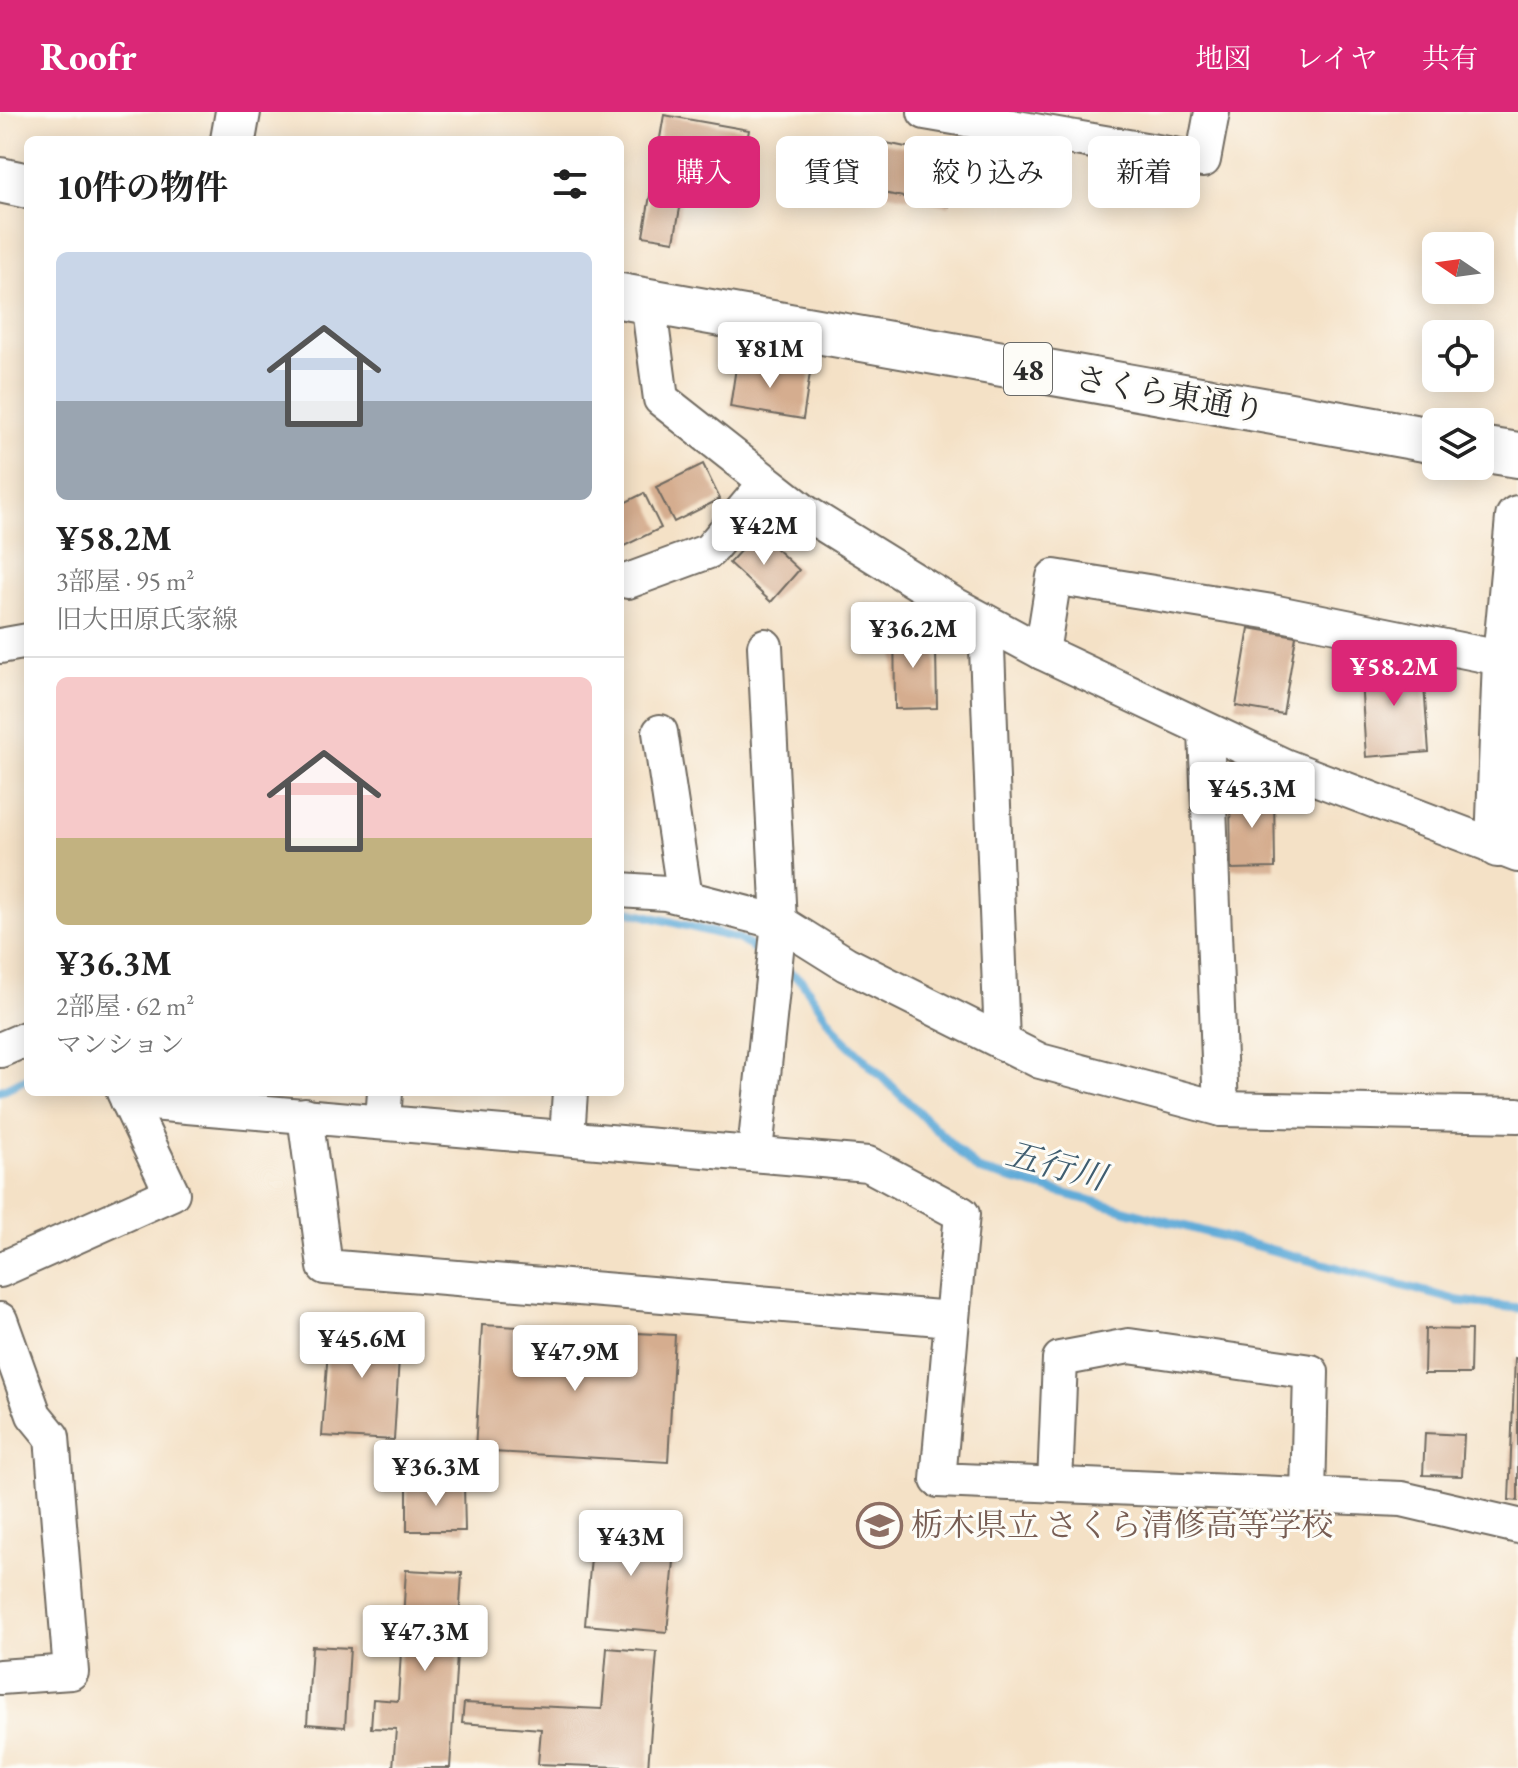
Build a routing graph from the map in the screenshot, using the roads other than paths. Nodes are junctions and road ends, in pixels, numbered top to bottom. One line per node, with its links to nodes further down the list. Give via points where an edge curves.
1 (238, 112): 4 (main road)
2 (925, 112): 3 (street, via 1203,160)
3 (1212, 112)
4 (234, 136)
5 (0, 180): 6 (main road)
6 (24, 185)
7 (634, 299): 8 (main road, さくら東通り / 48); 11 (street, via 661,399)
8 (1422, 439)
9 (1494, 451): 10 (main road)
10 (1518, 455)
11 (766, 483): 13 (street, via 709,551); 14 (street)
12 (1518, 518): 19 (main road)
13 (628, 581)
14 (986, 622): 18 (street); 27 (street)
15 (24, 642): 16 (street)
16 (0, 646)
17 (765, 646): 25 (street)
18 (1042, 652): 19 (street, via 1054,577 1272,612); 20 (street)
19 (1505, 659): 22 (main road)
20 (1206, 731): 22 (street); 32 (street)
21 (660, 732): 24 (street)
22 (1508, 850)
23 (624, 890): 24 (street)
24 (685, 898): 25 (street)
25 (779, 922): 27 (street, via 846,964); 36 (street)
26 (24, 1040): 28 (street)
27 (1002, 1042): 32 (street, via 1040,1061)
28 (0, 1050)
29 (126, 1096): 33 (street); 37 (street, via 172,1193)
30 (570, 1096): 35 (street)
31 (384, 1107): 33 (street); 35 (street)
32 (1221, 1109): 34 (street)
33 (305, 1115): 38 (street, via 325,1267)
34 (1518, 1115)
35 (567, 1137): 36 (street)
36 (755, 1152): 38 (street, via 868,1164 962,1214)
37 (0, 1270)
38 (952, 1319): 40 (street, via 938,1480)
39 (0, 1320): 43 (street, via 34,1415 52,1437 71,1672)
40 (1055, 1485): 41 (street); 41 (street, via 1060,1359 1129,1346 1311,1372)
41 (1308, 1495): 42 (street, via 1402,1499)
42 (1518, 1526)
43 (0, 1677)

